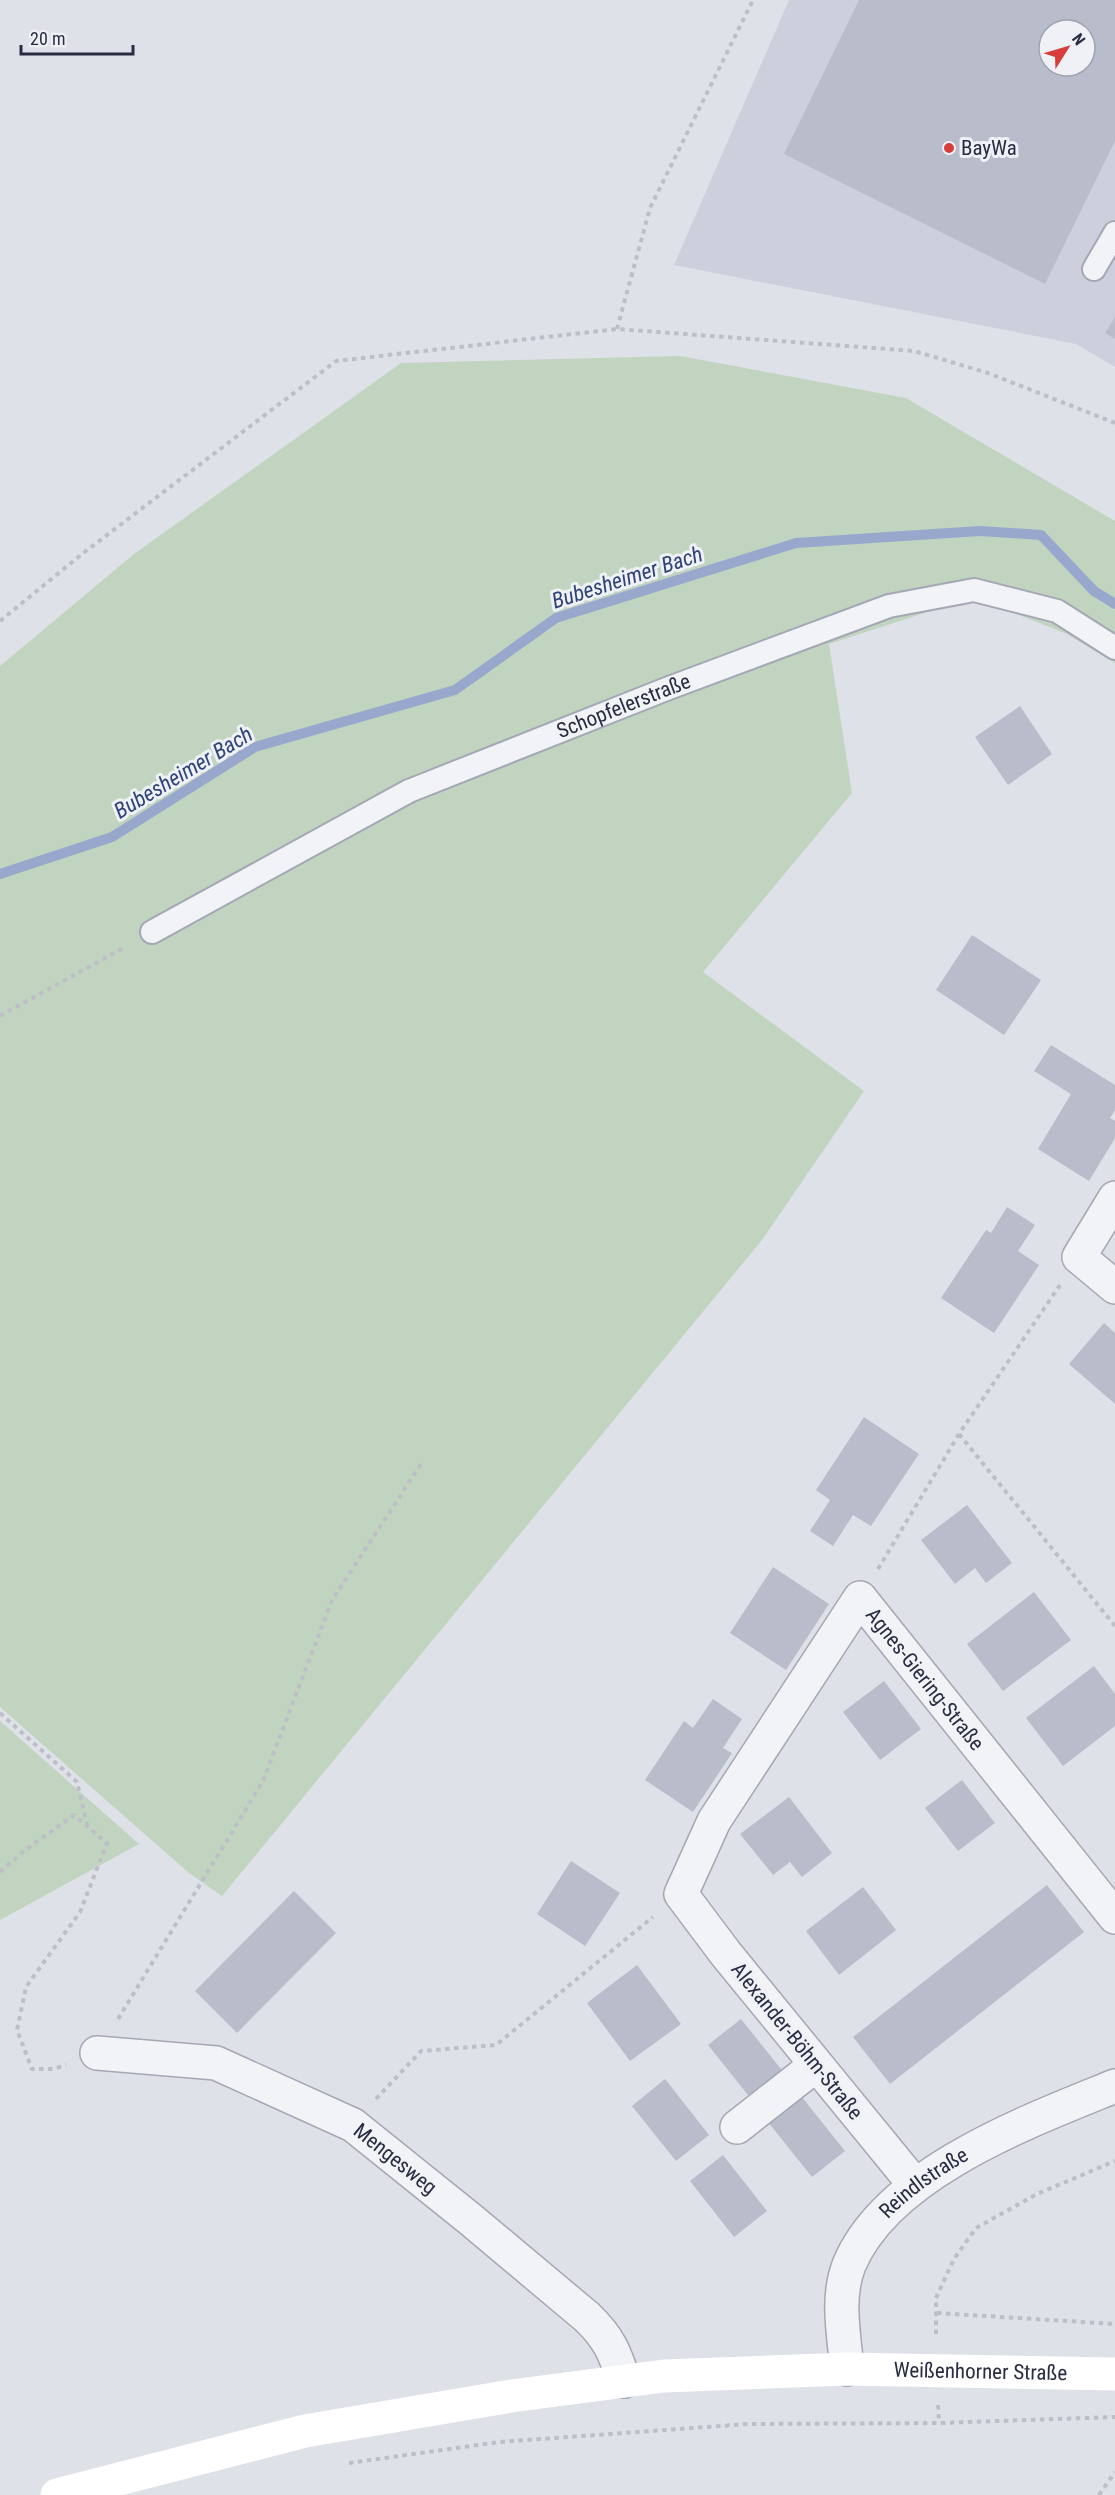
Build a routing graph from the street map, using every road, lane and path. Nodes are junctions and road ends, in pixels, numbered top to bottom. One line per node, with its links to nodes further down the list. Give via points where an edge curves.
1 (753, 0): 4 (path, via 650,208)
2 (1115, 233): 3 (lane)
3 (1094, 269)
4 (617, 329): 5 (path, via 914,351 988,373); 6 (path, via 336,361)
5 (1115, 423)
6 (0, 621)
7 (1115, 648): 8 (lane, Schopfelerstraße, via 1057,611 975,590 889,606 409,791)
8 (152, 932): 9 (path)
9 (0, 1016)
10 (1115, 1198): 11 (street)
11 (1079, 1257): 12 (street); 13 (path)
12 (1115, 1287)
13 (959, 1434): 15 (path); 16 (path)
14 (423, 1461): 22 (path, via 332,1600 263,1781)
15 (860, 1598): 20 (street, Agnes-Giering-Straße, via 714,1821); 21 (street, Agnes-Giering-Straße)
16 (1115, 1626)
17 (0, 1713): 18 (path, via 77,1782)
18 (88, 1826): 19 (path, via 74,1815); 22 (path, via 107,1843 80,1912 26,1987 17,2030 32,2068 53,2069)
19 (0, 1872)
20 (681, 1894): 23 (street, Alexander-Böhm-Straße); 25 (path, via 496,2045 421,2051)
21 (1115, 1917)
22 (97, 2053): 25 (street, Mengesweg, via 216,2062)
23 (816, 2065): 26 (street); 28 (street, Alexander-Böhm-Straße)
24 (1115, 2086): 28 (street, Reindlstraße, via 984,2142)
25 (353, 2125): 32 (street, Mengesweg, via 588,2317 612,2346)
26 (737, 2127)
27 (1115, 2161): 29 (path, via 1037,2194 976,2228 954,2259 936,2298 937,2313)
28 (915, 2185): 30 (street, Reindlstraße, via 871,2228 849,2266 841,2309)
29 (1115, 2324)
30 (847, 2369): 31 (main road, Weißenhorner Straße); 32 (main road, Weißenhorner Straße, via 664,2376)
31 (1115, 2374)
32 (624, 2382): 36 (main road, Weißenhorner Straße, via 305,2431)
33 (1115, 2416): 34 (path, via 939,2423 748,2424 499,2442)
34 (339, 2464)
35 (1115, 2472): 37 (path)
36 (57, 2495)
37 (1099, 2495)

